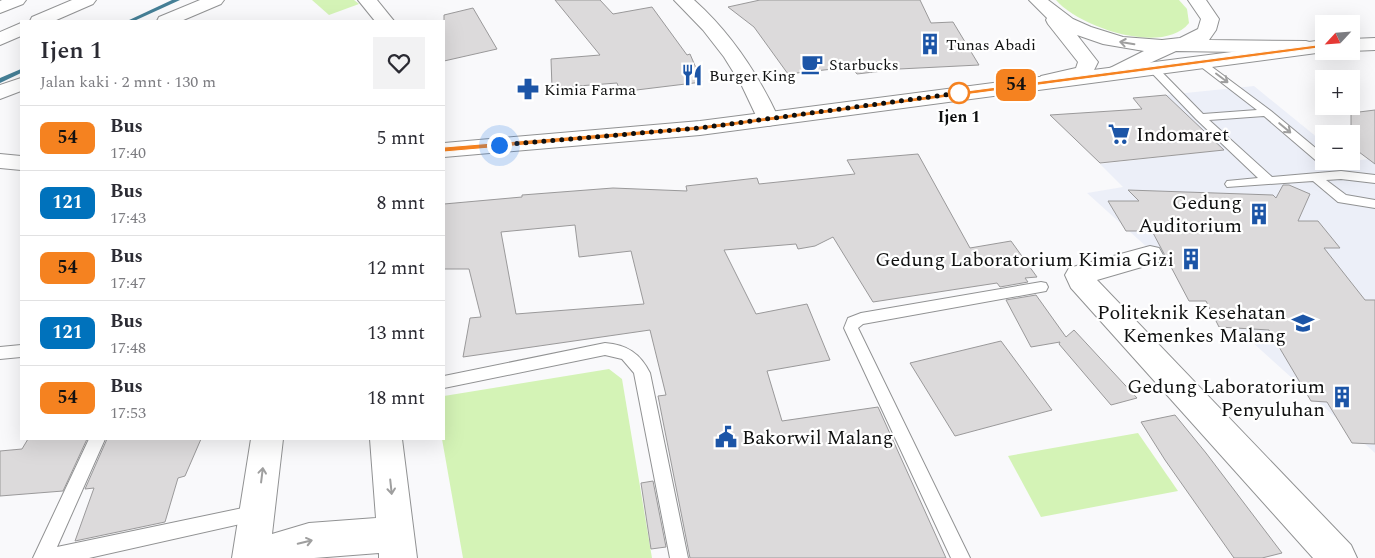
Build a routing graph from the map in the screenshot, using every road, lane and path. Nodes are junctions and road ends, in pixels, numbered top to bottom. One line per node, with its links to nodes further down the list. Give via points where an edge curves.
1 (17, 0): 8 (main road)
2 (87, 0): 9 (main road)
3 (215, 0): 10 (main road)
4 (367, 0): 11 (main road)
5 (683, 0): 26 (main road, via 711,26 736,59 756,91)
6 (1197, 0): 15 (main road, via 1210,19 1207,31 1188,42)
7 (1042, 4): 15 (main road, one-way to 7, via 1132,44 1105,38 1076,28); 21 (main road, via 1088,62 1084,72)
8 (0, 8)
9 (42, 20)
10 (168, 20)
11 (384, 20)
12 (20, 29): 13 (main road)
13 (0, 39)
14 (1375, 44): 16 (main road)
15 (1173, 45): 17 (main road); 20 (main road)
16 (1360, 45)
17 (1315, 46): 18 (main road)
18 (1200, 61): 19 (main road); 24 (lane, one-way to 24)
19 (1152, 68): 20 (main road); 25 (lane)
20 (1117, 72): 21 (main road)
21 (1032, 83): 26 (main road)
22 (20, 84): 23 (main road)
23 (0, 93)
24 (1267, 112): 25 (lane); 28 (lane, one-way to 28)
25 (1200, 117): 37 (lane)
26 (768, 119): 27 (main road)
27 (445, 150)
28 (1315, 153)
29 (0, 161): 30 (main road)
30 (20, 164)
31 (20, 164): 32 (main road)
32 (0, 165)
33 (1334, 170): 34 (lane)
34 (1341, 176): 35 (lane); 36 (lane)
35 (1315, 177): 37 (lane); 39 (lane, via 1342,199)
36 (1375, 179)
37 (1269, 181): 38 (lane)
38 (1231, 184)
39 (1375, 204)
40 (1150, 255): 56 (main road, via 1079,275 1080,281)
41 (1041, 287): 55 (lane, via 861,319 853,322 851,328)
42 (20, 350): 43 (lane)
43 (0, 353)
44 (445, 382): 54 (lane, via 604,349 618,349 628,354 642,374)
45 (97, 440): 50 (lane)
46 (267, 440): 48 (main road, one-way to 46)
47 (386, 440): 49 (main road, one-way to 49)
48 (257, 513): 51 (lane); 52 (main road)
49 (397, 547): 53 (main road, one-way to 49, via 278,548 354,535)
50 (42, 558)
51 (47, 558)
52 (251, 558)
53 (260, 558)
54 (679, 558)
55 (961, 558)
56 (1338, 558)

